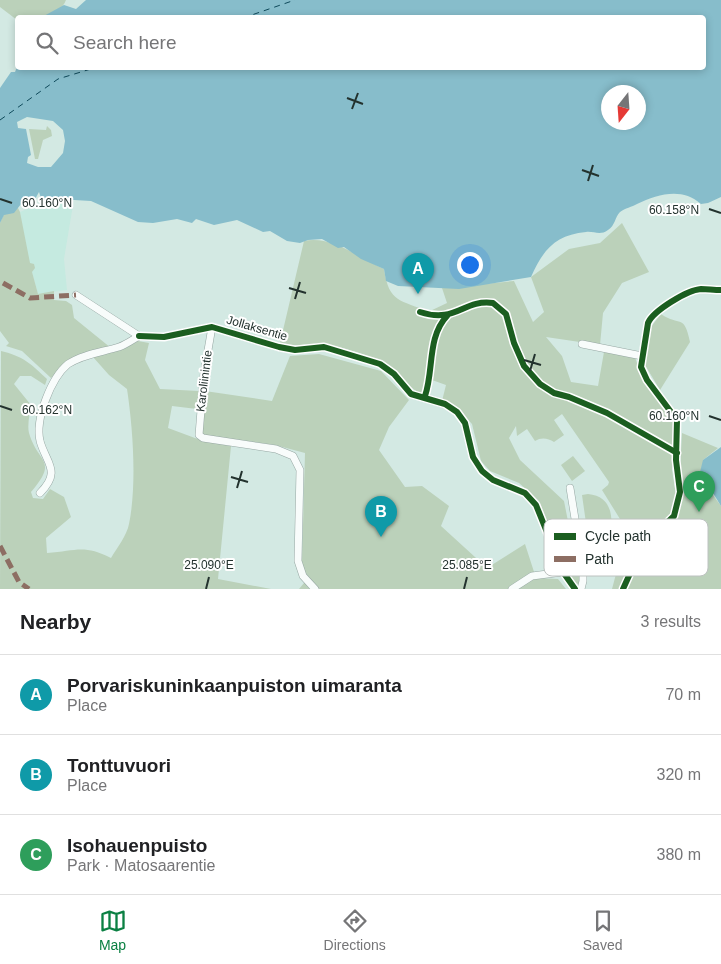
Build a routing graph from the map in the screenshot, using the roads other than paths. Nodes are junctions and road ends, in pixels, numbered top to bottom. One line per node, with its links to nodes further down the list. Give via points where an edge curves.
1 (721, 290): 6 (street, via 690,292 650,319)
2 (76, 295): 4 (street)
3 (212, 327): 4 (street, Jollaksentie, via 164,337); 11 (street, Jollaksentie, via 295,350 324,347 387,368 411,394 451,407 466,423 473,457 482,471 493,480 525,493 536,505); 16 (street, Karoliinintie, via 199,435 276,449 293,456 300,470 298,561 303,576)
4 (139, 336): 8 (street, via 123,346 78,359 64,368 52,382 39,435 51,466 51,477)
5 (582, 344): 6 (street)
6 (642, 356): 10 (street, via 641,368 647,380 677,420 676,466 680,492)
7 (570, 488): 9 (street)
8 (40, 492)
9 (575, 519)
10 (671, 519)
11 (544, 525)
12 (544, 574): 17 (street, via 532,576)
13 (566, 576): 18 (street, Jollaksentie)
14 (582, 576): 19 (street)
15 (629, 576): 20 (street)
16 (315, 589)
17 (512, 589)
18 (575, 589)
19 (581, 589)
20 (623, 589)

